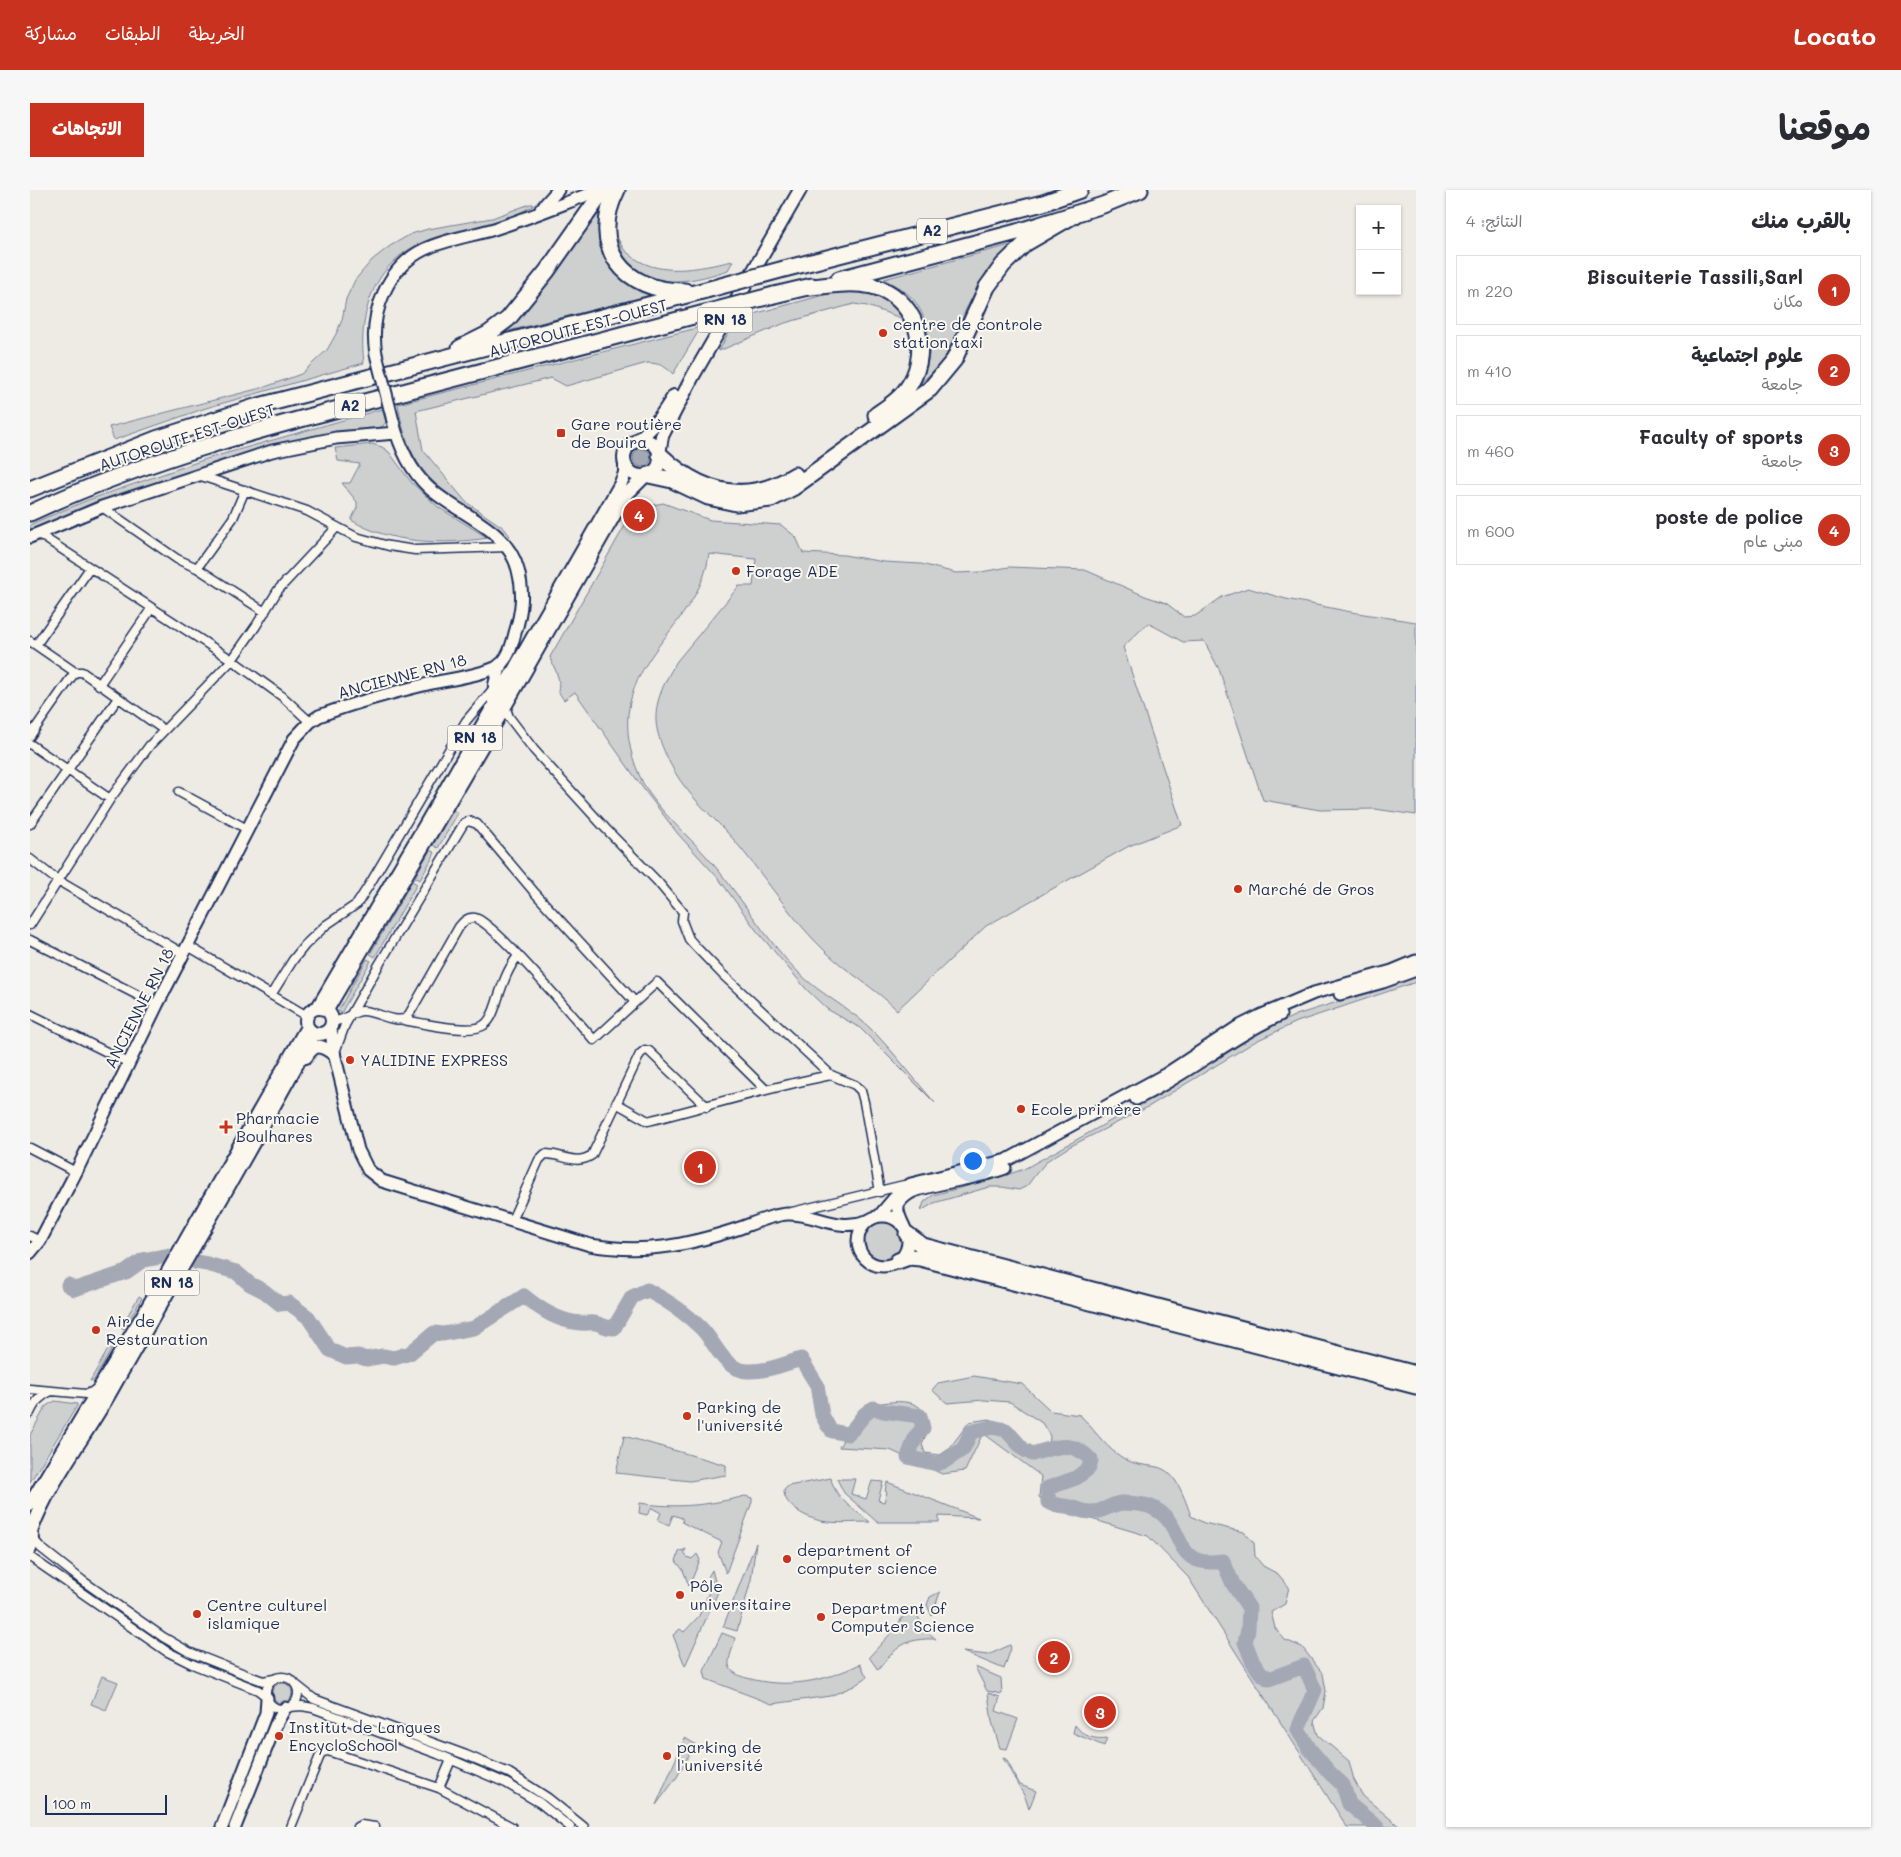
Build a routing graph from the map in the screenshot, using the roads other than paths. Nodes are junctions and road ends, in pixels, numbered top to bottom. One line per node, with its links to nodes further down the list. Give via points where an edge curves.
1 (558, 190): 9 (street, via 563,199); 11 (main road)
2 (595, 190): 9 (main road)
3 (604, 190): 12 (highway)
4 (616, 190): 14 (highway, via 606,227 612,255 622,268 640,282 658,289)
5 (791, 190): 17 (main road, RN 18, via 668,407 652,428)
6 (800, 190): 18 (main road, RN 18, via 693,376 662,436)
7 (1080, 190): 14 (highway, AUTOROUTE EST-OUEST / A2, bridge, via 1043,203)
8 (1140, 190): 10 (highway, AUTOROUTE EST-OUEST / A2)
9 (570, 200): 11 (main road); 12 (street, via 585,203)
10 (1076, 214): 13 (highway, AUTOROUTE EST-OUEST / A2); 21 (highway, via 1026,243 1003,265 987,287 954,360 930,388 794,487 771,499 736,503 708,497 672,480)
11 (531, 216): 16 (main road, bridge, via 422,250 409,260 386,288 374,334)
12 (585, 216): 15 (highway, via 547,271 508,318 488,334)
13 (803, 288): 18 (highway, via 861,284 884,290 900,302 916,324 920,352 918,368 905,391 794,476 762,490 739,493 712,488 678,470); 25 (highway, AUTOROUTE EST-OUEST / A2, bridge, via 308,416 124,473)
14 (706, 290): 15 (highway, AUTOROUTE EST-OUEST / A2)
15 (439, 360): 22 (highway, AUTOROUTE EST-OUEST / A2, via 246,410 156,439)
16 (396, 433): 20 (main road, via 303,444); 28 (main road, via 410,464 428,487)
17 (636, 441): 18 (main road, via 649,442); 19 (main road, via 626,449)
18 (659, 454): 21 (main road, via 658,467)
19 (625, 465): 21 (main road, via 633,474); 40 (main road, RN 18, via 620,485)
20 (198, 475): 23 (street); 24 (main road)
21 (647, 475): 40 (main road, RN 18, via 628,493)
22 (30, 489)
23 (245, 490): 26 (street, via 318,515); 30 (street, via 233,518)
24 (102, 507): 27 (main road); 30 (street, via 177,559)
25 (30, 513)
26 (337, 527): 28 (street, via 372,542 408,549); 32 (street, via 278,590)
27 (33, 535): 29 (street)
28 (508, 547): 35 (main road, via 520,578 522,603 513,642)
29 (90, 568): 31 (street); 33 (street)
30 (197, 568): 32 (street)
31 (151, 609): 34 (street); 37 (street)
32 (265, 612): 34 (street)
33 (33, 643): 36 (street)
34 (232, 660): 41 (street, via 283,697); 44 (street)
35 (500, 665): 38 (main road); 41 (main road, ANCIENNE RN 18, via 349,706)
36 (75, 672): 37 (street, via 82,672); 45 (street)
37 (99, 685): 39 (street)
38 (495, 685): 40 (main road); 60 (street, via 466,721 357,904 314,934)
39 (118, 698): 44 (street); 47 (street)
40 (500, 705): 42 (street); 43 (main road, RN 18); 65 (main road, RN 18)
41 (310, 722): 51 (main road, ANCIENNE RN 18, via 294,738)
42 (513, 722): 43 (street, via 504,719); 70 (street, via 534,750 683,912 682,921 696,947)
43 (495, 724): 65 (main road, RN 18)
44 (164, 730): 49 (street)
45 (30, 736)
46 (30, 744): 47 (street)
47 (69, 770): 49 (street); 50 (street)
48 (179, 792): 51 (street)
49 (110, 799): 53 (street)
50 (30, 824)
51 (247, 829): 56 (main road, ANCIENNE RN 18)
52 (30, 860): 53 (street)
53 (58, 880): 54 (street); 56 (street)
54 (31, 922)
55 (30, 940): 62 (street)
56 (186, 950): 60 (street); 62 (main road, ANCIENNE RN 18)
57 (518, 956): 61 (street, via 594,1040); 66 (street, via 506,976 490,1018 480,1028); 66 (street, via 484,923 474,918 465,920)
58 (1416, 961): 77 (main road, via 1314,993 1262,1015 1236,1028 1166,1074 1007,1160)
59 (1416, 970): 84 (main road, via 1318,1000 1271,1019 1160,1087 1016,1164 985,1175 912,1192 899,1203 898,1209)
60 (271, 995): 67 (street)
61 (635, 1002): 64 (street, via 471,820 464,823); 72 (street, via 657,982)
62 (158, 1005): 69 (main road, ANCIENNE RN 18)
63 (30, 1014): 69 (street)
64 (350, 1016): 65 (street, via 344,1020); 66 (street, via 363,1011); 68 (street)
65 (327, 1017): 67 (main road, via 327,1032); 67 (main road, via 311,1010); 68 (main road)
66 (404, 1020)
67 (312, 1027): 68 (main road); 71 (main road, RN 18); 90 (main road, RN 18)
68 (334, 1051): 71 (main road, via 322,1046 312,1048); 81 (main road, via 358,1150 368,1170 382,1181 404,1189)
69 (129, 1062): 76 (main road, ANCIENNE RN 18)
70 (831, 1075): 72 (street); 78 (street, via 861,1091)
71 (284, 1087): 98 (main road, RN 18, via 107,1399 44,1501)
72 (766, 1090): 74 (street)
73 (616, 1103): 74 (street, via 648,1121); 74 (street, via 645,1050); 81 (street, via 592,1155 585,1160 575,1160 545,1154)
74 (708, 1107)
75 (30, 1148): 76 (street)
76 (76, 1172): 85 (main road, ANCIENNE RN 18)
77 (911, 1184): 78 (street); 80 (main road, via 901,1190)
78 (880, 1192): 79 (street)
79 (787, 1213): 81 (main road, via 692,1242 652,1249 613,1249 590,1245); 83 (main road)
80 (879, 1216): 82 (main road); 84 (main road, via 892,1217 902,1224)
81 (512, 1220)
82 (867, 1220): 83 (main road, via 846,1225); 87 (main road, via 858,1242)
83 (833, 1224): 87 (main road, via 850,1238)
84 (906, 1232): 88 (main road, via 908,1246); 89 (highway, via 923,1246)
85 (35, 1238): 86 (main road, ANCIENNE RN 18)
86 (30, 1253)
87 (864, 1257): 88 (main road, via 880,1266)
88 (898, 1261): 91 (highway, via 920,1258)
89 (1416, 1374)
90 (102, 1383): 94 (street, via 86,1394); 95 (main road, RN 18)
91 (1416, 1386)
92 (30, 1389): 93 (street)
93 (51, 1390): 94 (street); 96 (street, via 36,1401)
94 (71, 1393): 95 (street, via 80,1396)
95 (86, 1411): 97 (main road, RN 18)
96 (30, 1413)
97 (30, 1504)
98 (31, 1538): 100 (street, via 84,1581 163,1637 189,1652 252,1677 263,1681)
99 (30, 1557): 102 (street, via 166,1651 258,1690)
100 (274, 1679): 101 (street, via 287,1678); 102 (street, via 268,1685)
101 (295, 1684): 103 (street, via 297,1696); 113 (street, via 314,1699 509,1773)
102 (266, 1697): 103 (street, via 276,1708); 106 (main road, via 266,1713)
103 (287, 1708): 104 (street, via 313,1708); 107 (main road, via 275,1726)
104 (451, 1760): 105 (street); 112 (street, via 506,1783 540,1803)
105 (439, 1788): 108 (street, via 328,1751 322,1752); 111 (street)
106 (222, 1827)
107 (235, 1827)
108 (291, 1827)
109 (357, 1827): 110 (street)
110 (375, 1827)
111 (512, 1827)
112 (570, 1827)
113 (584, 1827)

